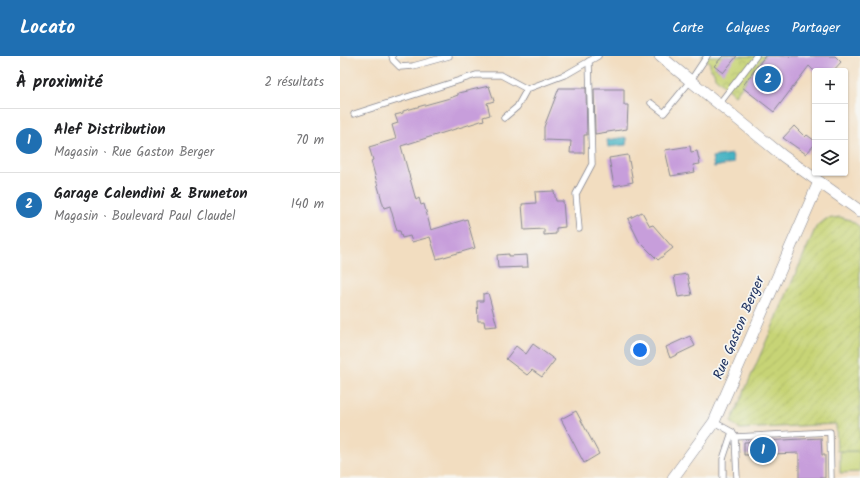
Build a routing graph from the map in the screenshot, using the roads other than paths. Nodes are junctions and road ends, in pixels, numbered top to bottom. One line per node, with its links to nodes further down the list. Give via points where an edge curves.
1 (392, 56): 2 (lane, via 400,66 413,66)
2 (449, 56)
3 (598, 56): 7 (lane)
4 (660, 56): 8 (street)
5 (707, 56): 8 (lane)
6 (756, 56): 11 (lane)
7 (589, 62): 9 (lane, via 568,74); 16 (lane, via 592,164 576,194)
8 (691, 80): 10 (lane, via 664,114); 11 (street)
9 (527, 89): 12 (lane, via 501,75 476,75); 13 (lane, via 517,107)
10 (651, 103)
11 (718, 104): 14 (street)
12 (354, 114)
13 (504, 118)
14 (819, 182): 15 (street); 17 (street, Rue Gaston Berger)
15 (860, 212)
16 (579, 229)
17 (714, 422): 18 (lane); 19 (street, Rue Gaston Berger)
18 (734, 435): 20 (lane, via 723,459); 21 (lane); 22 (lane, via 830,432)
19 (673, 478)
20 (723, 478)
21 (737, 478)
22 (831, 478)

